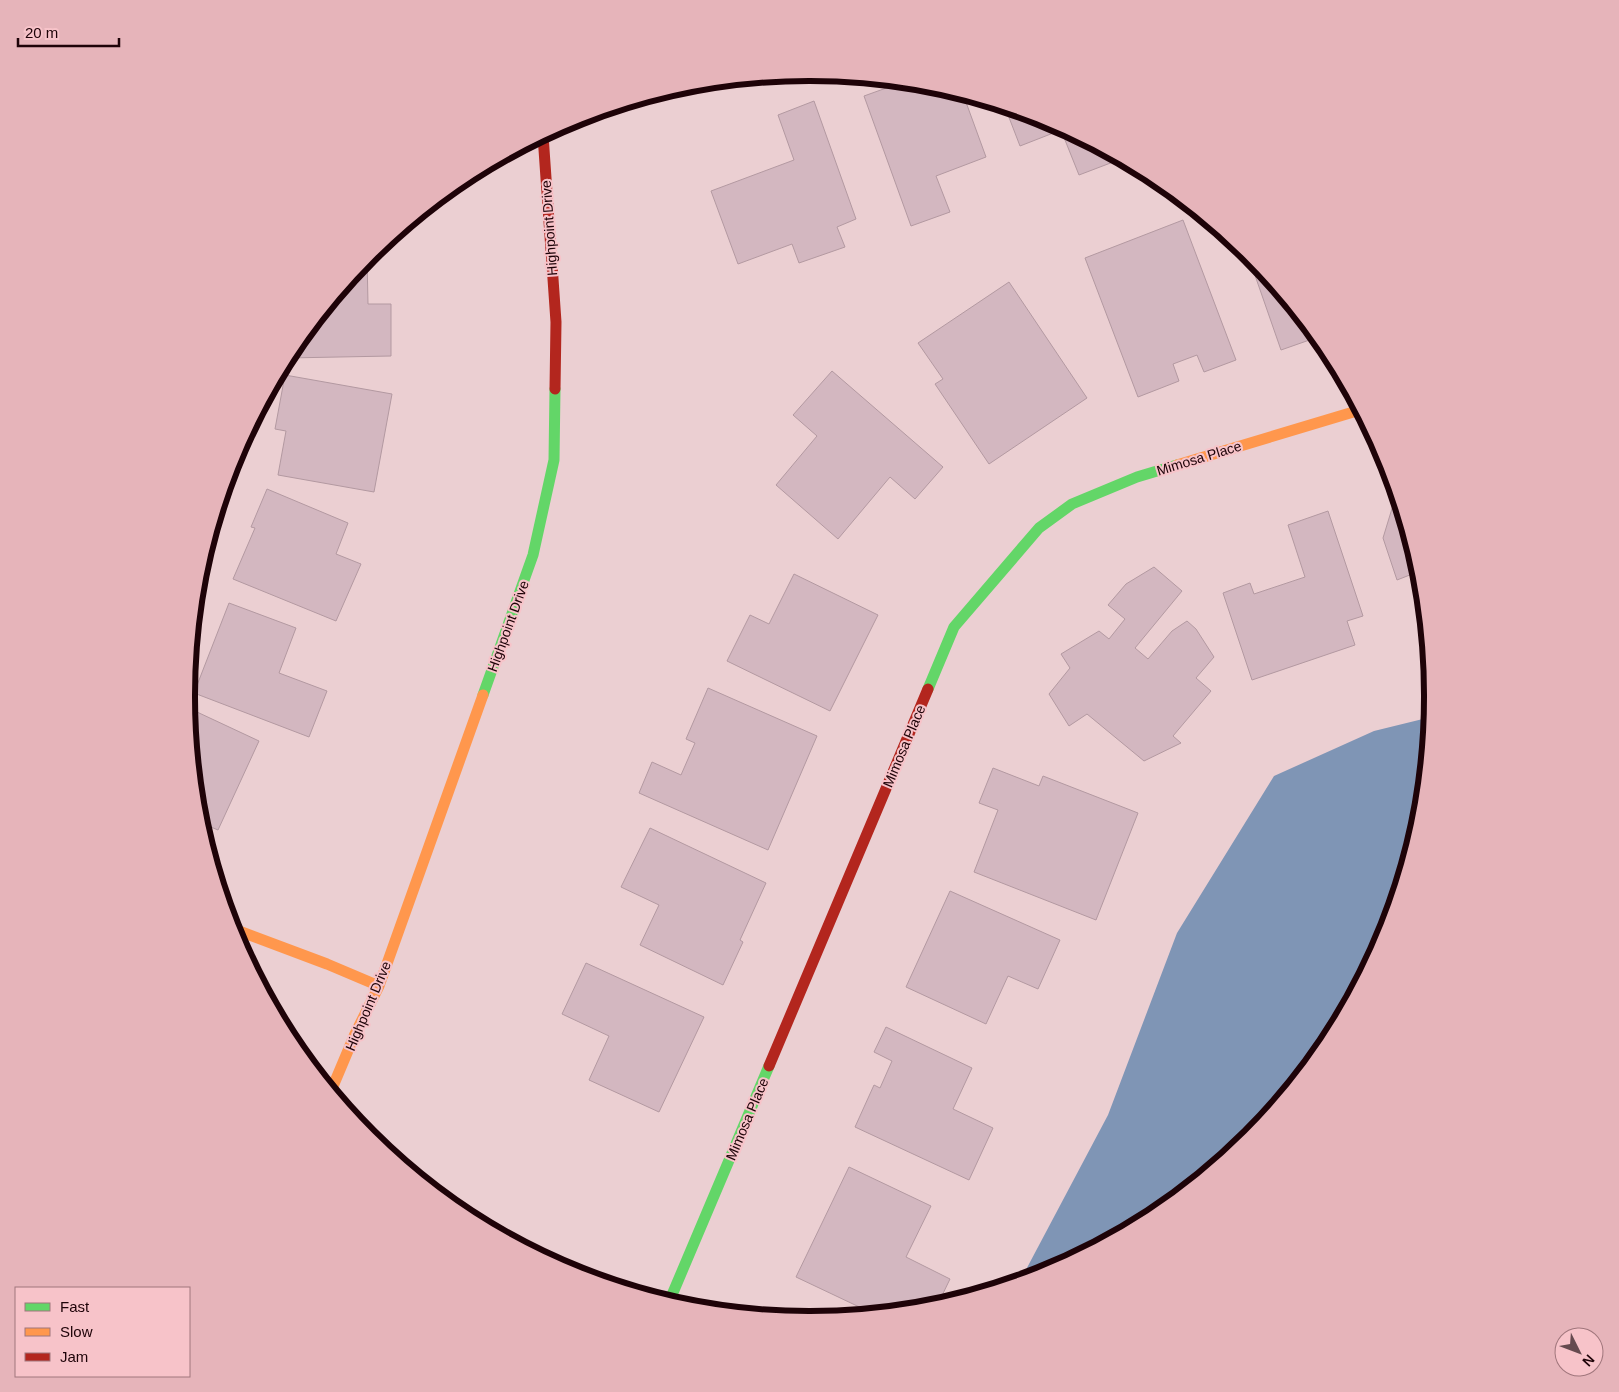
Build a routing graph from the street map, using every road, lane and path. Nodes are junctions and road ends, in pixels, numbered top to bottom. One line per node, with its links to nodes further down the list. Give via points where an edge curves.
1 (544, 142): 4 (street, Highpoint Drive, via 556,322 554,460 533,555)
2 (1354, 412): 6 (street, Mimosa Place, via 1137,477 1072,504 1039,528 954,627)
3 (243, 932): 4 (street)
4 (379, 986): 5 (street, Highpoint Drive)
5 (334, 1085)
6 (673, 1295)

